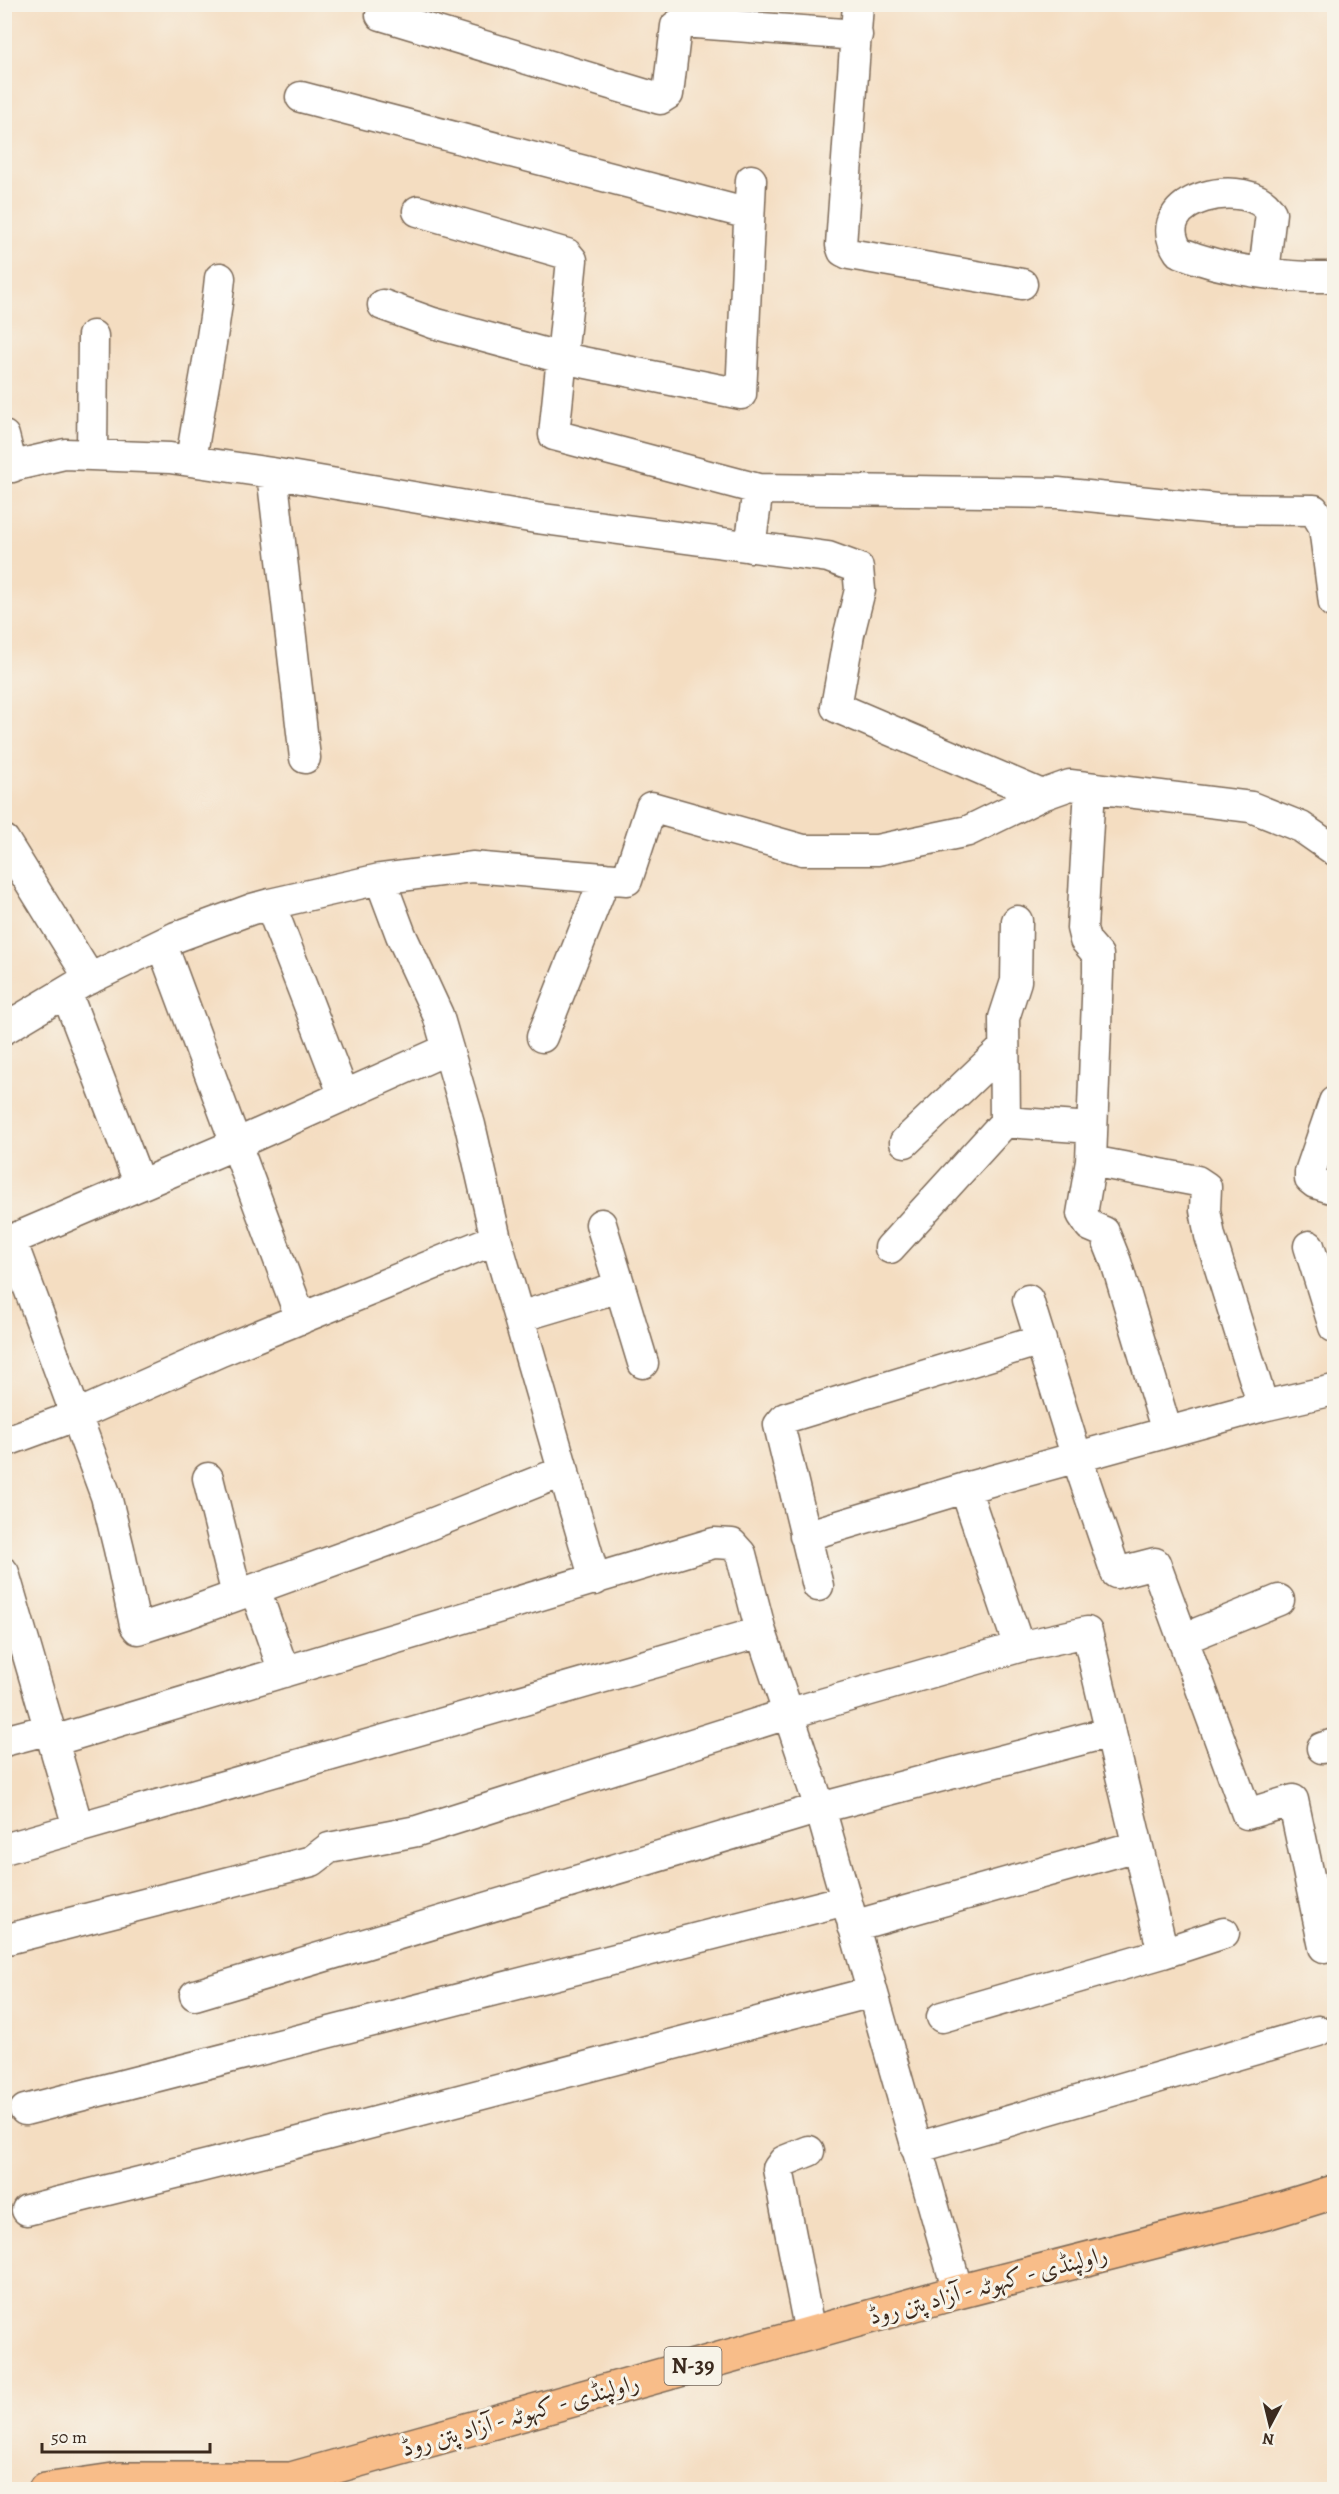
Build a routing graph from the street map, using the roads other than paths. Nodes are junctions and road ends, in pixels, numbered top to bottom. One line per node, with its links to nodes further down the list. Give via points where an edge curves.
1 (858, 4): 3 (street)
2 (381, 15): 3 (street, via 660,99 668,94 676,26 682,22)
3 (857, 34): 11 (street, via 843,251)
4 (301, 97): 7 (street)
5 (751, 180): 7 (street)
6 (418, 211): 14 (street, via 567,254 572,260)
7 (749, 214): 14 (street, via 741,394)
8 (1264, 272): 9 (street, via 1299,278)
9 (1335, 277)
10 (220, 278): 17 (street)
11 (1022, 284)
12 (383, 305): 14 (street, via 433,323)
13 (93, 336): 16 (street)
14 (562, 358): 20 (street, via 554,435)
15 (4, 436): 18 (street)
16 (92, 455): 17 (street); 18 (street, via 65,454)
17 (191, 461): 19 (street)
18 (8, 468)
19 (272, 473): 21 (street, via 536,518); 24 (street)
20 (758, 489): 21 (street); 22 (street, via 1058,493 1217,509 1314,510 1324,527)
21 (750, 547): 26 (street, via 828,557 858,568 860,590 836,707)
22 (1334, 592): 23 (street)
23 (1335, 603)
24 (305, 758)
25 (1090, 788): 26 (street, via 1070,785); 28 (street, via 1251,807 1301,827); 42 (street, via 1082,928 1085,940 1098,956)
26 (1042, 795): 29 (street, via 968,831 877,850 803,850 651,807 627,880)
27 (4, 840): 34 (street)
28 (1335, 850)
29 (605, 878): 30 (street, via 472,867); 36 (street)
30 (380, 879): 31 (street); 38 (street, via 438,1015)
31 (270, 904): 33 (street); 39 (street)
32 (1017, 921): 37 (street, via 1016,981 1004,1018)
33 (162, 945): 34 (street); 44 (street)
34 (78, 986): 35 (street); 46 (street)
35 (4, 1029)
36 (542, 1036)
37 (1004, 1048): 41 (street); 43 (street)
38 (448, 1049): 39 (street); 49 (street)
39 (344, 1096): 44 (street)
40 (1335, 1102): 47 (street, via 1310,1179)
41 (1005, 1122): 42 (street); 52 (street)
42 (1092, 1128): 45 (street)
43 (905, 1142)
44 (236, 1144): 46 (street); 56 (street)
45 (1091, 1161): 61 (street, via 1197,1181 1206,1187 1210,1236); 63 (street, via 1082,1214 1090,1226 1104,1232 1116,1262)
46 (140, 1185): 50 (street)
47 (1335, 1189)
48 (601, 1224): 53 (street)
49 (496, 1239): 55 (street); 56 (street)
50 (8, 1242): 62 (street)
51 (1308, 1246): 57 (street)
52 (890, 1248)
53 (620, 1287): 55 (street); 59 (street)
54 (1028, 1300): 58 (street)
55 (519, 1317): 66 (street)
56 (301, 1319): 62 (street)
57 (1335, 1327)
58 (1041, 1340): 65 (street); 69 (street, via 785,1418 779,1425)
59 (643, 1363)
60 (1335, 1390): 61 (street)
61 (1263, 1406): 63 (street)
62 (75, 1416): 64 (street); 73 (street, via 106,1496 135,1626 138,1629)
63 (1167, 1432): 65 (street)
64 (4, 1442)
65 (1077, 1458): 68 (street); 77 (street, via 1116,1573 1155,1563)
66 (564, 1471): 71 (street); 73 (street)
67 (208, 1478): 73 (street)
68 (965, 1488): 69 (street); 78 (street)
69 (805, 1536): 72 (street)
70 (4, 1573): 75 (street)
71 (595, 1580): 76 (street, via 714,1543 732,1544 741,1554); 79 (street)
72 (818, 1586)
73 (246, 1592): 79 (street)
74 (1279, 1600): 77 (street)
75 (13, 1632): 82 (street)
76 (761, 1632): 80 (street); 85 (street)
77 (1184, 1639): 91 (street, via 1247,1814 1293,1800 1324,1947)
78 (1019, 1647): 80 (street); 81 (street, via 1087,1632)
79 (284, 1672): 82 (street)
80 (788, 1714): 84 (street); 90 (street, via 417,1831 329,1848 312,1861)
81 (1110, 1732): 84 (street); 86 (street)
82 (52, 1735): 83 (street); 85 (street)
83 (4, 1742)
84 (820, 1808): 88 (street); 94 (street)
85 (78, 1827): 87 (street)
86 (1137, 1846): 88 (street); 92 (street)
87 (4, 1849)
88 (850, 1913): 93 (street); 97 (street)
89 (1224, 1933): 92 (street)
90 (4, 1940)
91 (1335, 1945)
92 (1163, 1953): 95 (street)
93 (872, 1992): 98 (street); 101 (street)
94 (195, 1995)
95 (942, 2017)
96 (1318, 2031): 98 (street)
97 (25, 2110)
98 (916, 2148): 102 (street)
99 (809, 2151): 103 (street, via 784,2161 778,2169)
100 (1335, 2192): 102 (highway, راولپنڈی - کہوٹہ - آزاد پتن روڈ / N-39)
101 (27, 2210)
102 (958, 2292): 103 (highway, راولپنڈی - کہوٹہ - آزاد پتن روڈ / N-39)
103 (810, 2333): 104 (highway, راولپنڈی - کہوٹہ - آزاد پتن روڈ / N-39, via 291,2479 120,2479)
104 (45, 2490)

